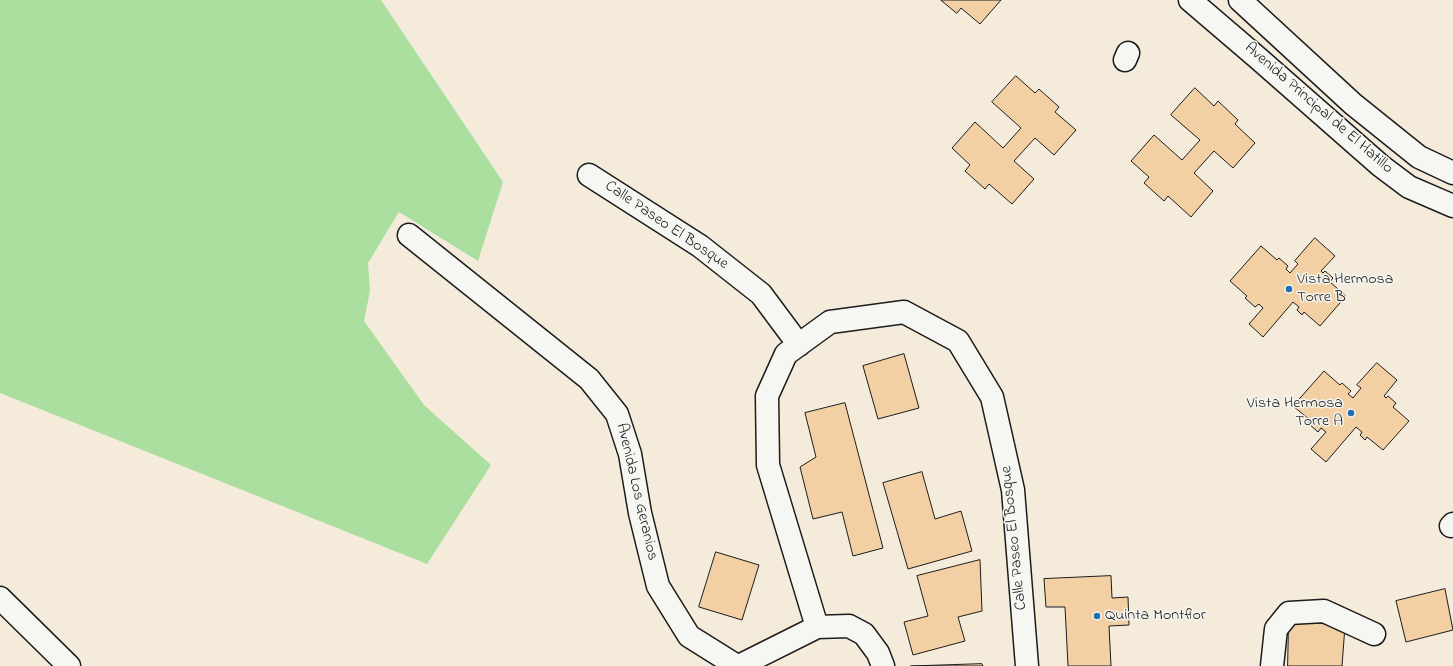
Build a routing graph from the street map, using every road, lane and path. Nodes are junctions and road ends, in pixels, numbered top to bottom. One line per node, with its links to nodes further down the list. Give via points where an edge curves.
1 (1190, 0): 5 (street, Avenida Principal de El Hatillo, via 1381,166 1410,187)
2 (1240, 0): 3 (street, Avenida Principal de El Hatillo, via 1353,104 1419,157)
3 (1453, 173)
4 (589, 175): 7 (street, Calle Paseo El Bosque, via 700,246 761,294)
5 (1453, 206)
6 (409, 235): 12 (street, Avenida Los Geranios, via 589,379 617,414 630,454 640,513 658,586 689,636)
7 (799, 345): 9 (street, via 786,354 767,396 768,465); 14 (street, Calle Paseo El Bosque, via 830,322 904,312 958,341 992,396 1013,490)
8 (0, 598): 11 (street)
9 (817, 627): 12 (street, Avenida Los Geranios); 13 (street, Avenida Los Geranios, via 849,626 864,634 878,653)
10 (1374, 634): 15 (street, via 1324,611 1289,613 1276,629)
11 (69, 666)
12 (738, 666)
13 (883, 666)
14 (1027, 666)
15 (1272, 666)

